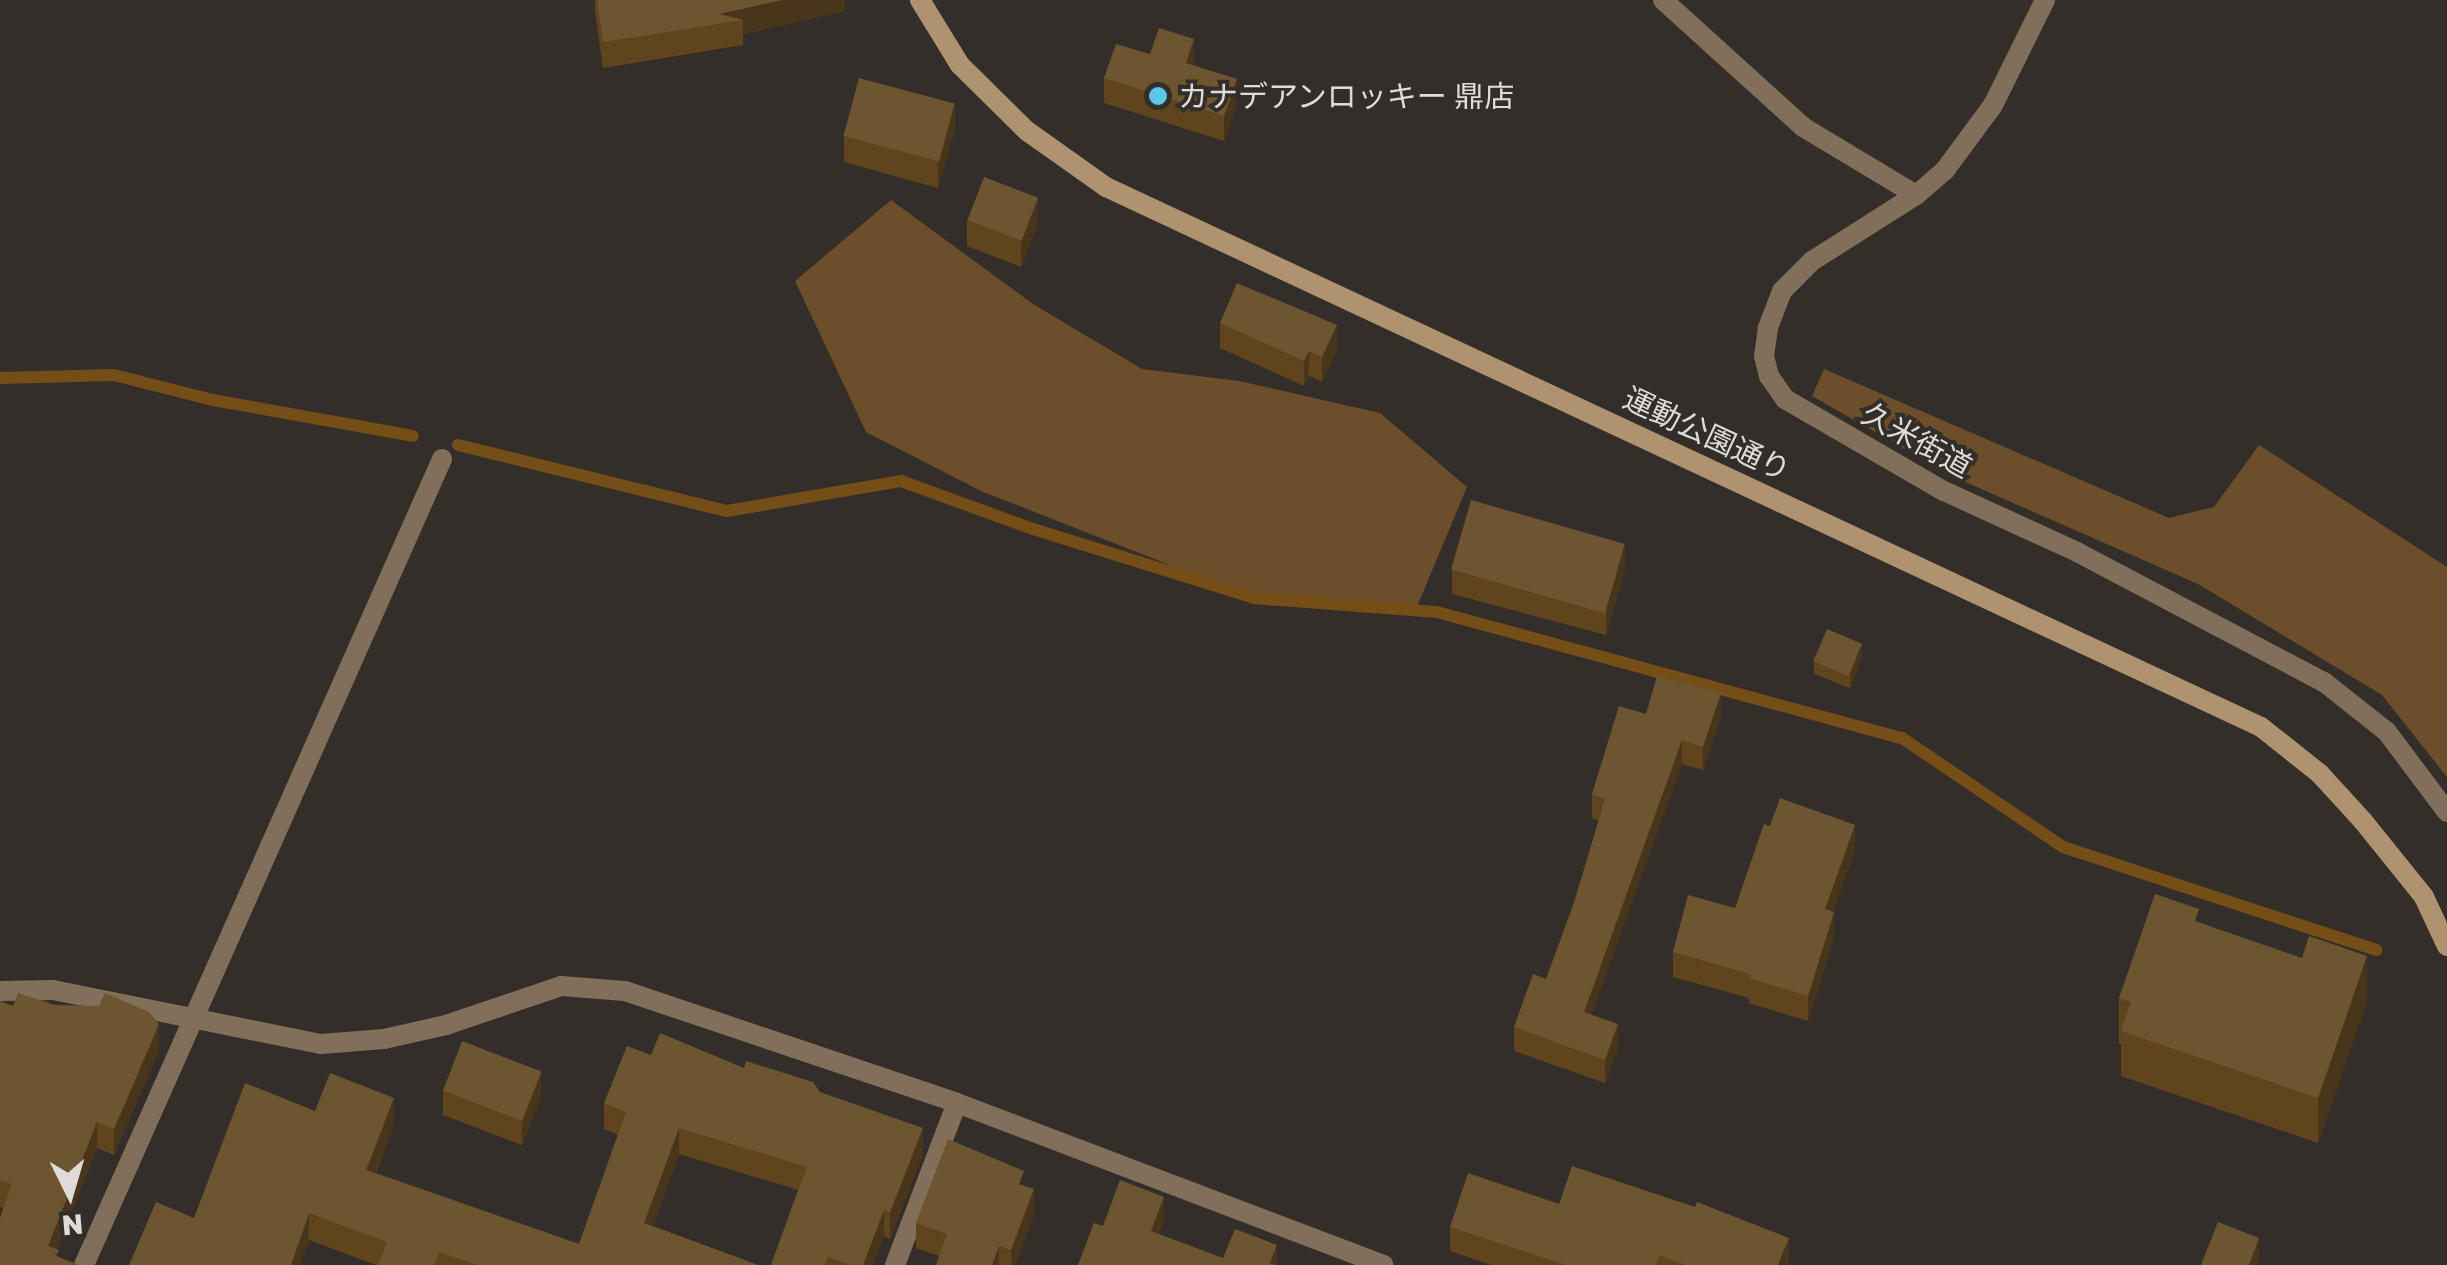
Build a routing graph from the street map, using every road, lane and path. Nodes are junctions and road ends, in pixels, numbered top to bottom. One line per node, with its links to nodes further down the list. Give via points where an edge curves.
1 (920, 0): 7 (street, 運動公園通り, via 960,65 1028,131 1106,187 2261,728 2320,774 2363,821 2424,897)
2 (1663, 0): 4 (street, via 1802,126)
3 (2046, 0): 4 (street, 久米街道, via 1993,106 1945,170)
4 (1916, 194): 6 (street, 久米街道, via 1812,261 1782,291 1764,356 1785,399 1944,491 2077,552 2324,682 2387,732)
5 (442, 459): 9 (street)
6 (2447, 812)
7 (2447, 946)
8 (0, 991): 9 (street, via 53,990)
9 (196, 1020): 10 (street, via 336,1043 446,1024 561,986 604,988); 11 (street)
10 (957, 1103): 12 (street); 13 (street)
11 (84, 1265)
12 (896, 1265)
13 (1383, 1265)

